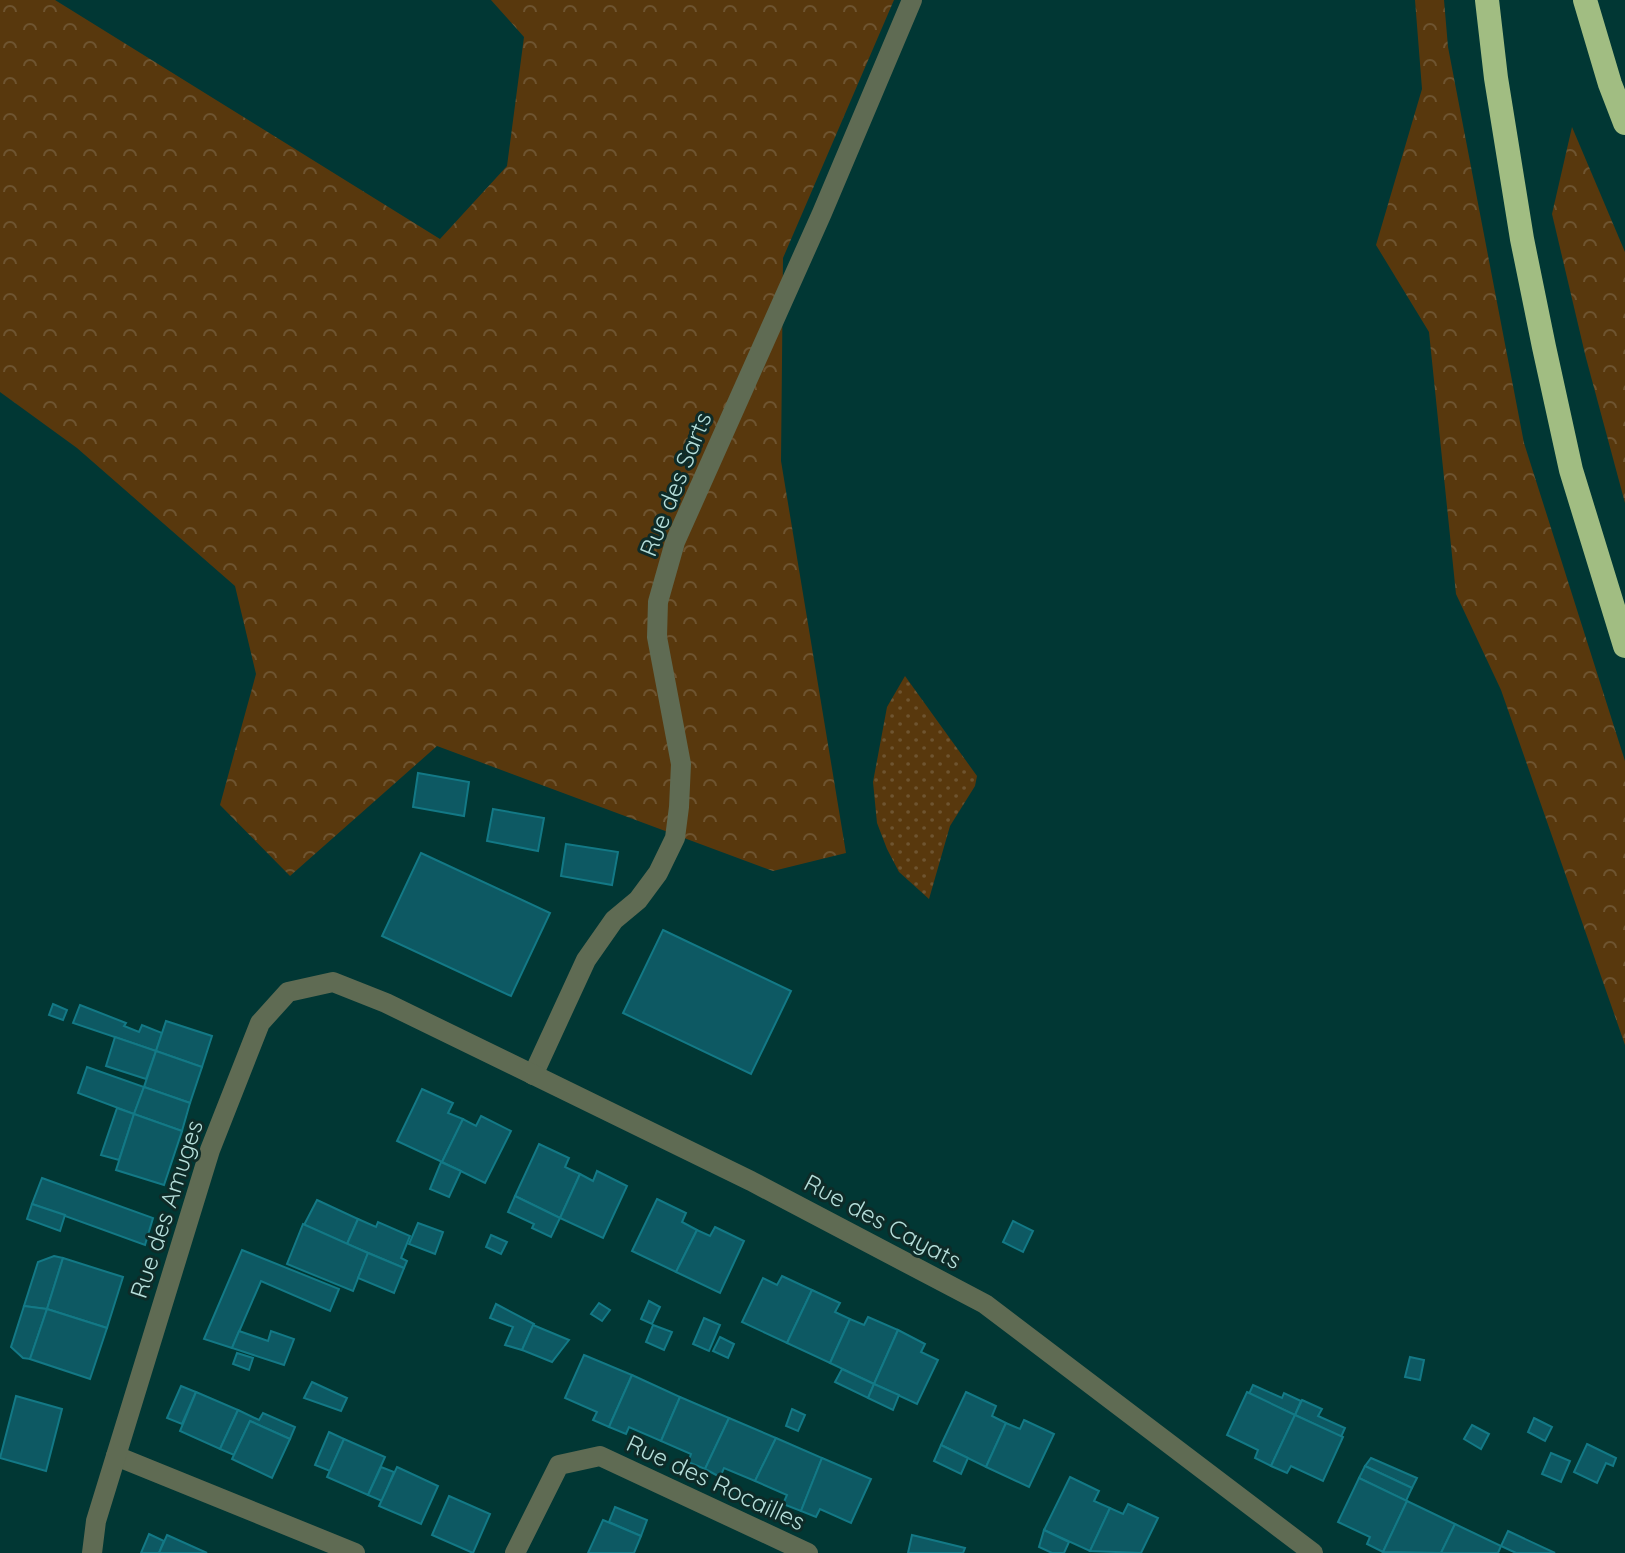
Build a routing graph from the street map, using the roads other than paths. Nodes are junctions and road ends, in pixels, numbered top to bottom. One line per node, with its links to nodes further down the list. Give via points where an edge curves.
1 (912, 0): 7 (street, Rue des Sarts, via 666,572 657,637 681,764 675,838 645,891 614,920 586,960)
2 (1487, 0): 5 (highway, via 1522,239 1544,347 1571,470)
3 (1585, 0): 4 (highway)
4 (1625, 123)
5 (1625, 646)
6 (386, 1003): 7 (street, Rue des Cayats); 8 (street, Rue des Amuges, via 333,982 288,992 260,1023 210,1150)
7 (533, 1075): 13 (street, Rue des Cayats, via 985,1304)
8 (116, 1456): 9 (street, Rue des Amuges); 10 (street)
9 (92, 1553)
10 (355, 1553)
11 (515, 1553): 12 (street, Rue des Rocailles, via 559,1465 600,1456)
12 (808, 1553)
13 (1313, 1553)

